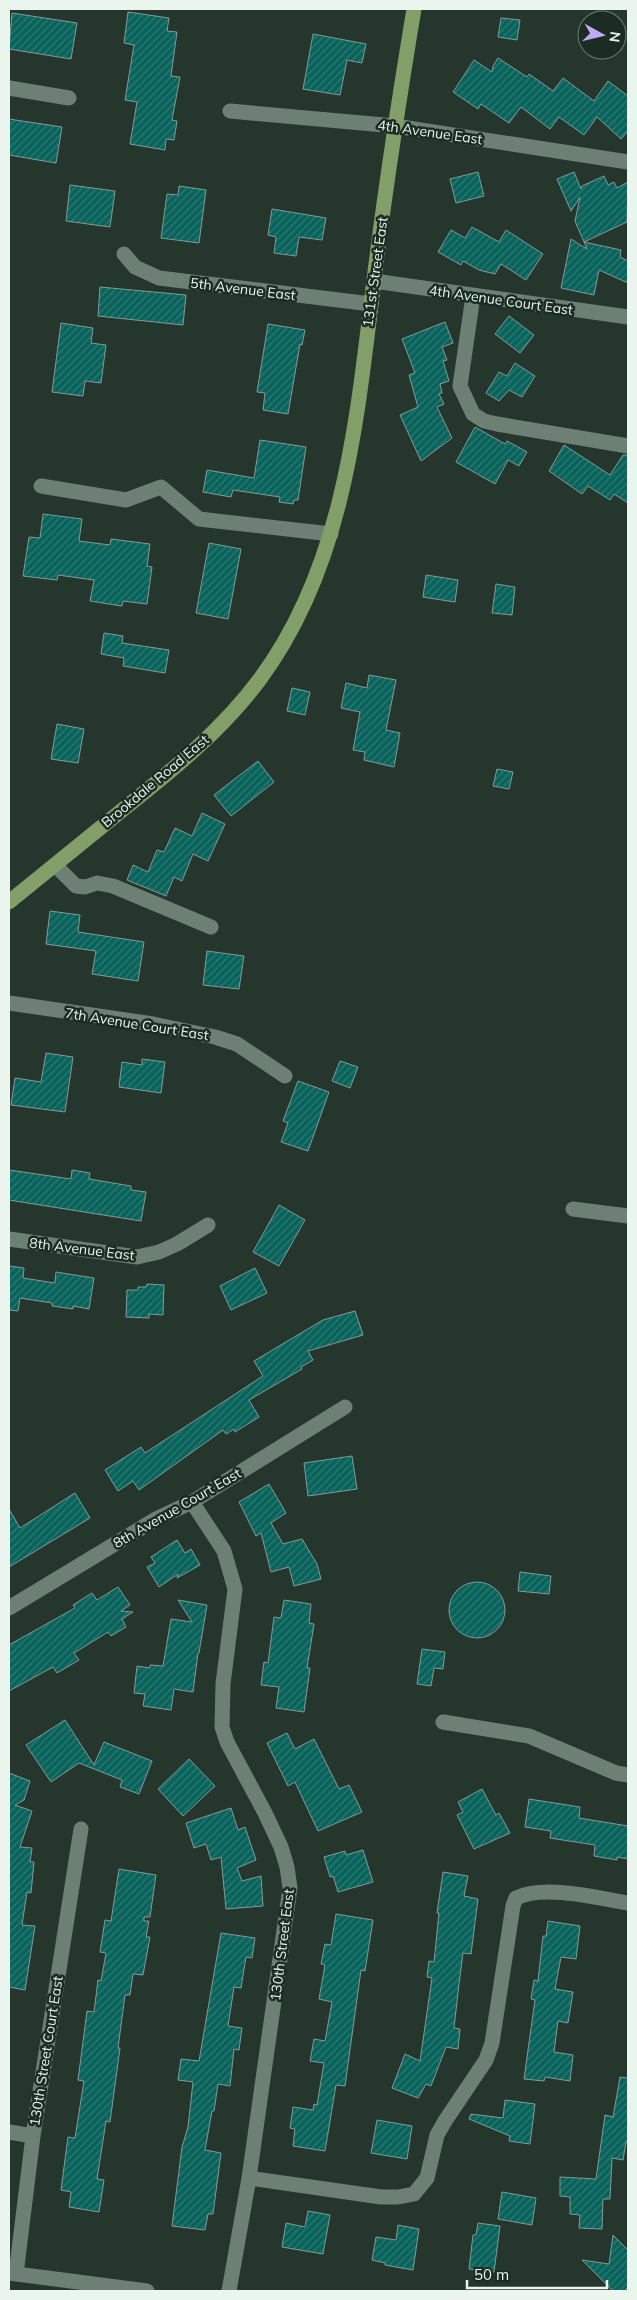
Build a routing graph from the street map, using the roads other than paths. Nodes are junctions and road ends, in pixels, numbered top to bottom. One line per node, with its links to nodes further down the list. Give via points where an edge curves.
1 (414, 9): 5 (main road, 131st Street East)
2 (9, 88): 3 (street)
3 (69, 98)
4 (230, 112): 5 (street, 4th Avenue East)
5 (395, 126): 6 (street, 4th Avenue East); 8 (main road, 131st Street East)
6 (628, 162)
7 (124, 254): 10 (street, 5th Avenue East, via 135,267 159,278)
8 (374, 281): 9 (street, 4th Avenue Court East); 10 (main road, 131st Street East)
9 (473, 296): 11 (street, 4th Avenue Court East); 12 (street, via 460,386 473,414 484,421)
10 (371, 304): 14 (main road, 131st Street East, via 353,434)
11 (628, 317)
12 (628, 446)
13 (41, 486): 14 (street, via 126,500 162,487 199,519)
14 (331, 534): 15 (main road, Brookdale Road East, via 303,609 261,678 203,743)
15 (55, 865): 16 (main road, Brookdale Road East); 17 (street, via 76,886 97,883 113,886)
16 (9, 902)
17 (210, 927)
18 (9, 1003): 19 (street, 7th Avenue Court East, via 153,1024 215,1037 236,1044)
19 (285, 1076)
20 (573, 1209): 21 (street)
21 (628, 1216)
22 (208, 1226): 23 (street, 8th Avenue East, via 159,1252 137,1257)
23 (9, 1239)
24 (345, 1407): 25 (street, 8th Avenue Court East)
25 (192, 1502): 26 (street, 8th Avenue Court East, via 156,1519); 33 (street, 130th Street East, via 224,1552 235,1589 223,1684 222,1726 227,1742 281,1847 290,1888)
26 (9, 1608)
27 (443, 1722): 28 (street, via 529,1736 616,1773)
28 (628, 1774)
29 (81, 1829): 32 (street, 130th Street Court East)
30 (628, 1903): 33 (street, via 560,1893 534,1892 516,1898 492,2043 486,2060 445,2121 438,2135 428,2178 414,2194 381,2197)
31 (9, 2132): 32 (street)
32 (33, 2136): 34 (street, 130th Street Court East)
33 (249, 2178): 36 (street, 130th Street East)
34 (12, 2273): 35 (street)
35 (147, 2291)
36 (229, 2291)

